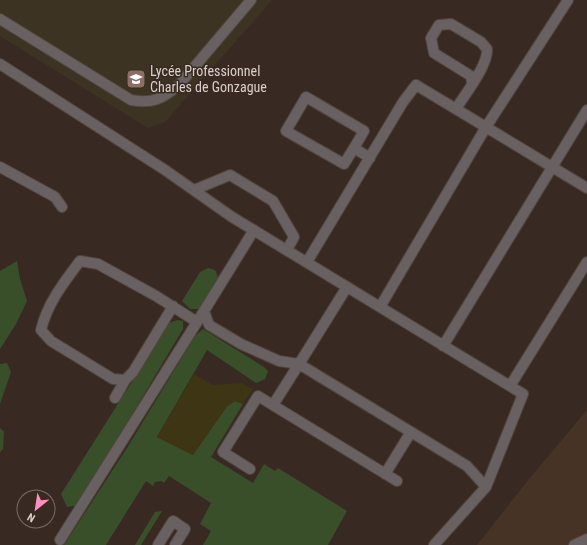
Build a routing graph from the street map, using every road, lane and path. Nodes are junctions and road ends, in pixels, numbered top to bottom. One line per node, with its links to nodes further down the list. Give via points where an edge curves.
1 (251, 0): 3 (street, via 179,85 157,100 144,102 131,100)
2 (568, 0): 8 (street)
3 (0, 19)
4 (0, 64): 14 (street)
5 (472, 83): 5 (street, via 488,58 488,49 451,24 439,25 431,38 434,53 471,76); 6 (street)
6 (456, 109): 8 (street); 10 (street, via 416,85)
7 (587, 110): 11 (street)
8 (486, 127): 11 (street); 22 (street)
9 (354, 148): 9 (street, via 344,164 286,131 306,97 364,131); 10 (street)
10 (370, 158): 18 (street)
11 (553, 168): 13 (street); 25 (street)
12 (1, 169): 15 (street, via 55,197)
13 (587, 188)
14 (194, 190): 16 (street); 17 (street, via 230,175 273,201 294,237)
15 (62, 207)
16 (254, 230): 17 (street); 23 (street)
17 (287, 250): 18 (street)
18 (307, 262): 20 (street)
19 (587, 262): 28 (street)
20 (348, 287): 22 (street); 26 (street)
21 (173, 306): 24 (street); 27 (street, via 133,372); 27 (street, via 98,264 80,261 66,279 45,316 42,330 51,340 113,379)
22 (380, 307): 25 (street)
23 (204, 311): 24 (street); 26 (street, via 209,325 241,344 279,361)
24 (197, 322): 37 (street)
25 (444, 346): 28 (street)
26 (299, 364): 30 (street); 31 (street)
27 (125, 380): 29 (street)
28 (510, 386): 35 (street, via 523,394)
29 (115, 398)
30 (273, 405): 32 (street, via 258,396 223,452); 33 (street)
31 (411, 432): 33 (street); 35 (street, via 467,466)
32 (250, 469)
33 (385, 474): 34 (street)
34 (397, 481)
35 (486, 487): 40 (street)
36 (587, 539): 41 (street)
37 (60, 540)
38 (158, 545): 39 (street, via 173,521 185,529)
39 (175, 545)
40 (434, 545)
41 (574, 545)

